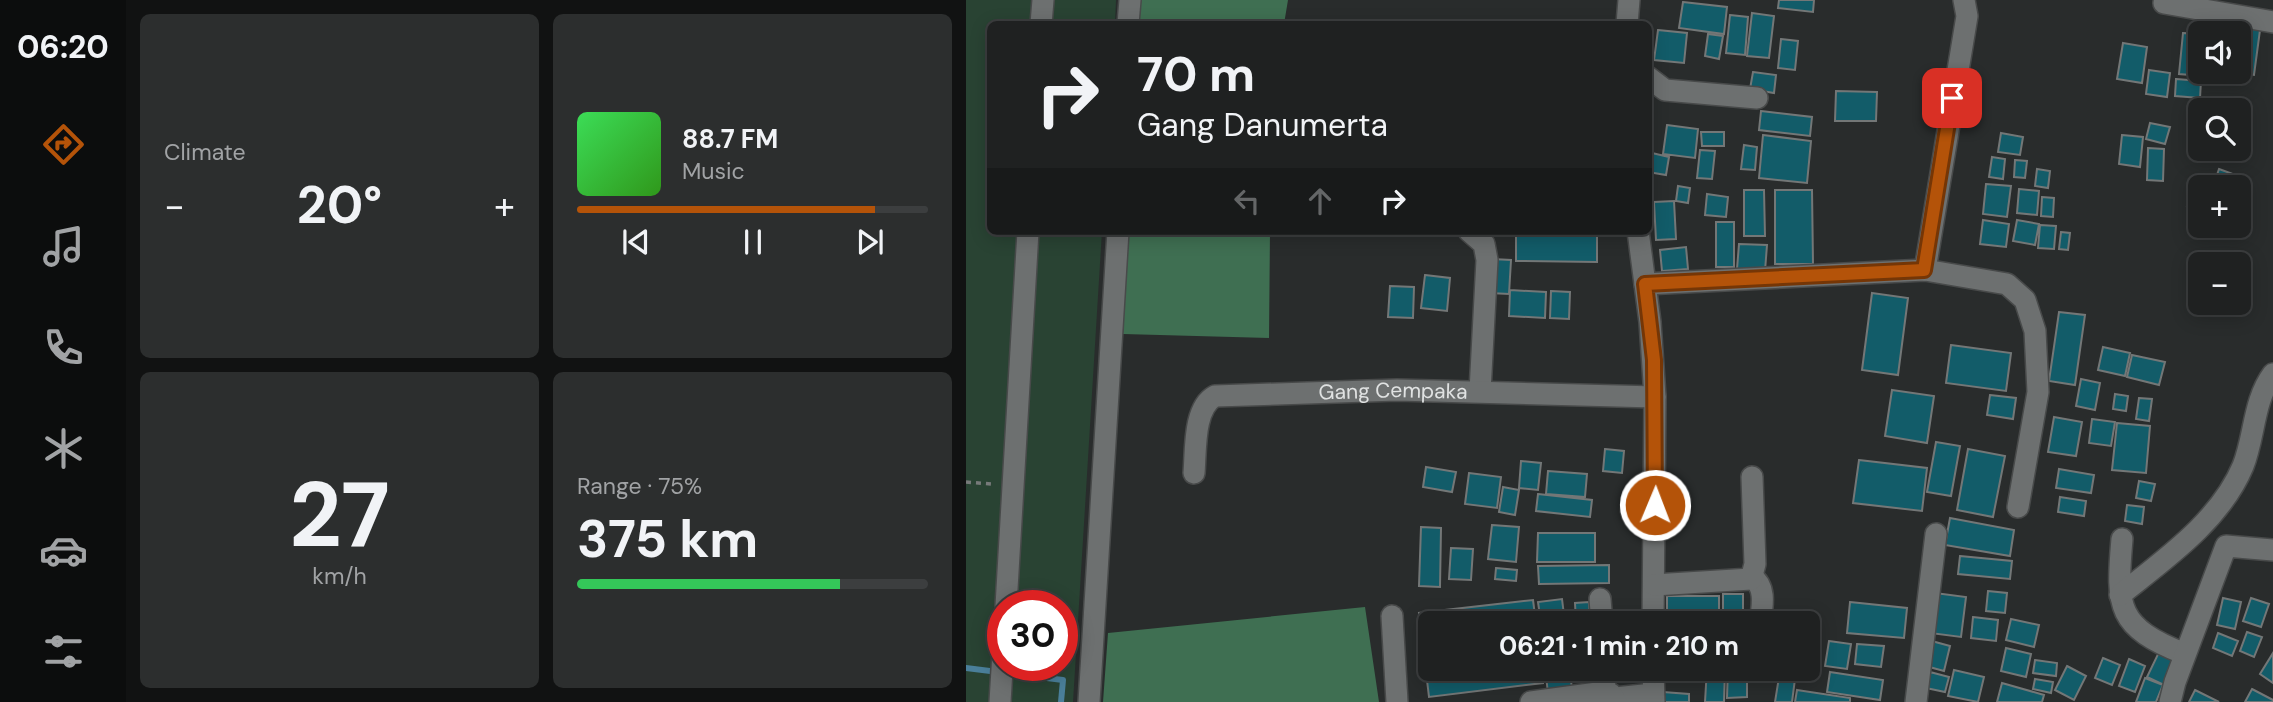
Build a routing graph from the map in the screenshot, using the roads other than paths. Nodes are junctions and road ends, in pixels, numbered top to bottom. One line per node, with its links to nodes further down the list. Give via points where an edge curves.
1 (1042, 0): 6 (street)
2 (1129, 0): 7 (street)
3 (1629, 0): 8 (street)
4 (1964, 0): 16 (street, via 1967,16)
5 (2164, 3): 9 (street)
6 (1041, 21)
7 (1128, 21)
8 (1627, 21)
9 (2273, 22)
10 (1652, 80): 11 (street, via 1665,90)
11 (1757, 99)
12 (1028, 235): 29 (street)
13 (1118, 235): 41 (street)
14 (1474, 235): 19 (street, via 1484,244 1487,260)
15 (1639, 235): 17 (street)
16 (1924, 270): 17 (street); 23 (street, via 2007,284 2025,300 2035,331 2038,392)
17 (1645, 284): 20 (street)
18 (2273, 374): 30 (street, via 2258,403 2242,467 2218,509)
19 (1480, 391): 20 (street, Gang Cempaka); 21 (street, Gang Cempaka, via 1215,396 1202,411)
20 (1656, 397): 28 (street)
21 (1194, 473)
22 (1752, 477): 27 (street)
23 (2018, 507)
24 (1936, 534): 44 (street)
25 (2122, 539): 30 (street)
26 (2273, 550): 36 (street, via 2226,547)
27 (1752, 577): 28 (street, via 1741,582); 34 (street, via 1758,581)
28 (1654, 585): 33 (street)
29 (1007, 590)
30 (2120, 595): 36 (street, via 2133,626 2157,643)
31 (1600, 599): 32 (street)
32 (1601, 611)
33 (1653, 611)
34 (1762, 611)
35 (1392, 616): 42 (street)
36 (2185, 654): 45 (street)
37 (1001, 681): 40 (street)
38 (1612, 697): 39 (street); 43 (street)
39 (1654, 698)
40 (1000, 702)
41 (1089, 702)
42 (1396, 702)
43 (1531, 702)
44 (1916, 702)
45 (2170, 702)

